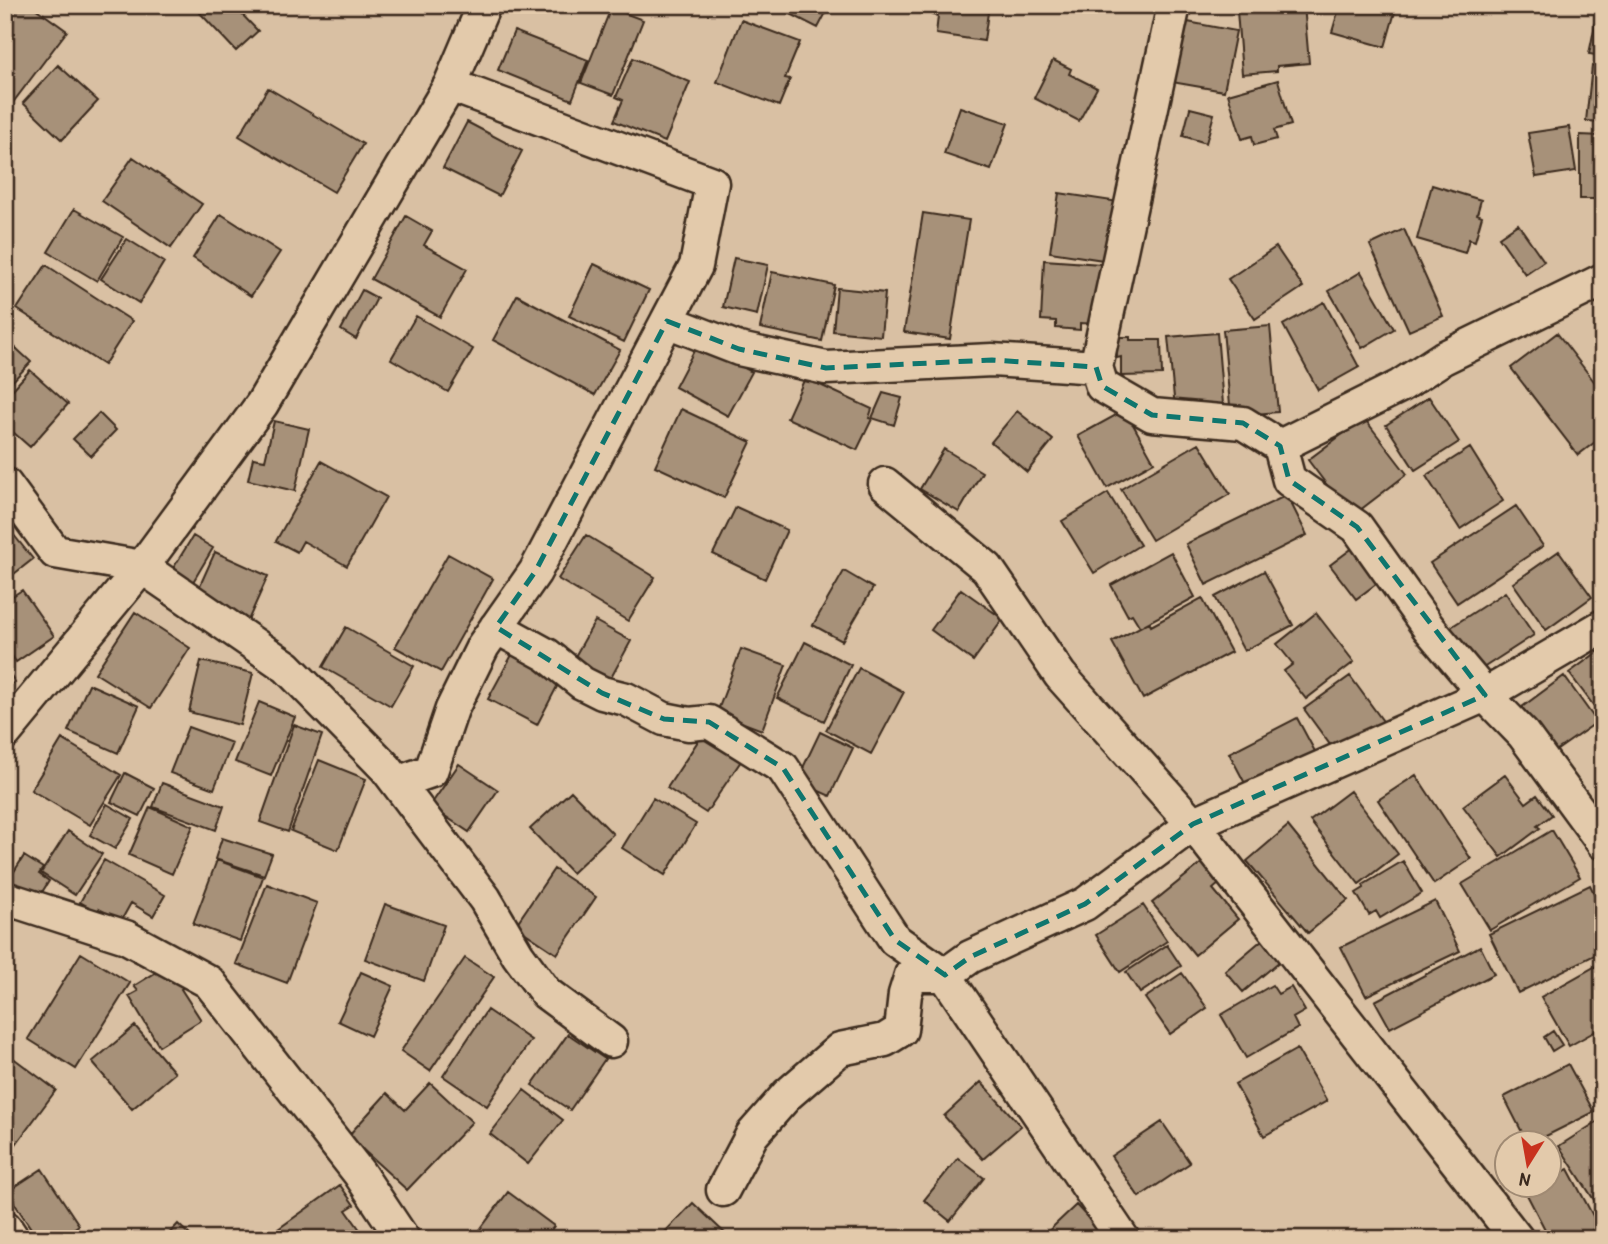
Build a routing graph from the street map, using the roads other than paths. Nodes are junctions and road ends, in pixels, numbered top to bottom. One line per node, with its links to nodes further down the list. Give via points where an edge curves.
1 (484, 5): 3 (street)
2 (1174, 5): 6 (street)
3 (450, 85): 5 (street, via 712,183 696,266); 10 (street, via 262,404)
4 (1603, 280): 7 (street, via 1443,358 1400,386)
5 (667, 321): 6 (street, via 739,349 826,368 992,360); 12 (street, via 535,572)
6 (1096, 367): 7 (street, via 1102,386 1152,415 1243,424)
7 (1280, 446): 13 (street, via 1289,480 1357,527 1428,627)
8 (5, 484): 10 (street, via 55,552)
9 (884, 485): 16 (street, via 987,568 1059,675)
10 (142, 567): 14 (street); 15 (street, via 288,667)
11 (1603, 626): 13 (street)
12 (496, 627): 15 (street, via 452,709 431,771); 19 (street, via 602,693 626,699 664,719 709,722 783,768 895,940)
13 (1485, 695): 16 (street); 17 (street, via 1523,734)
14 (5, 733)
15 (399, 785): 20 (street, via 485,899 546,993)
16 (1193, 824): 19 (street, via 1085,904 970,957); 26 (street)
17 (1603, 843)
18 (5, 898): 24 (street, via 126,937 209,982 359,1173)
19 (945, 975): 21 (street, via 911,975 901,1030 885,1040 839,1049 788,1094 752,1135); 25 (street)
20 (611, 1041)
21 (723, 1189)
22 (5, 1227): 23 (street)
23 (13, 1239)
24 (403, 1239)
25 (1123, 1239)
26 (1517, 1239)

